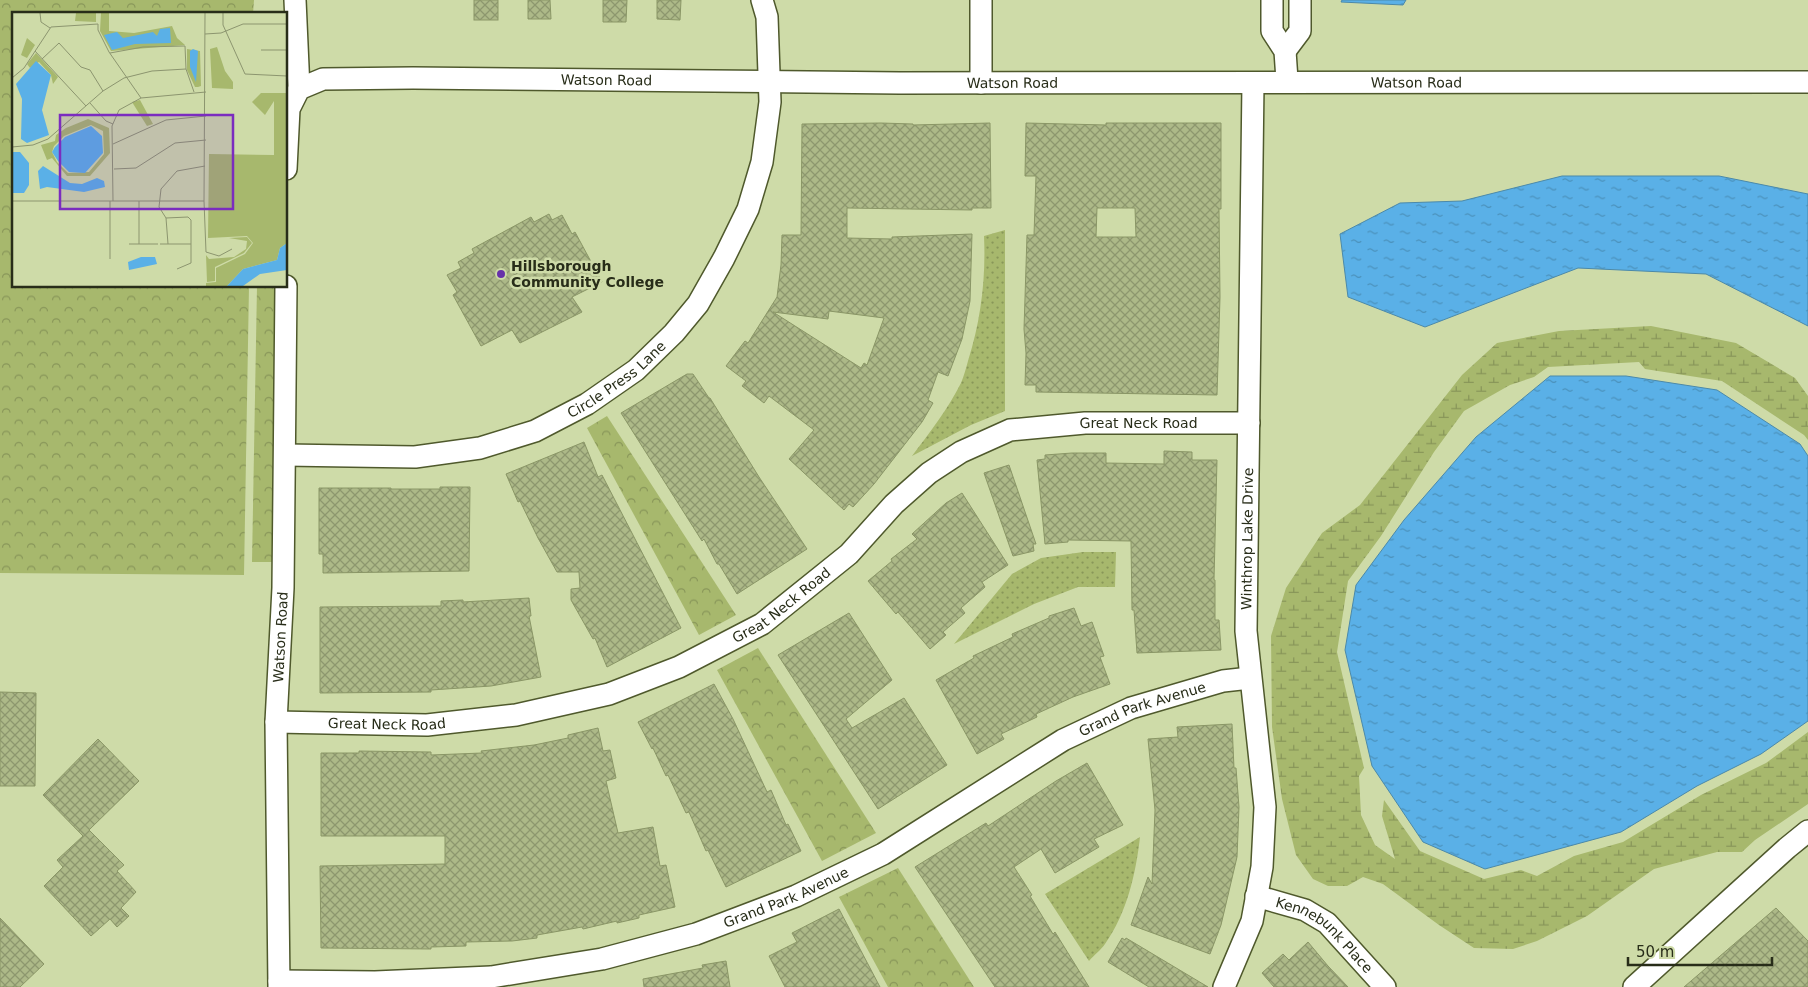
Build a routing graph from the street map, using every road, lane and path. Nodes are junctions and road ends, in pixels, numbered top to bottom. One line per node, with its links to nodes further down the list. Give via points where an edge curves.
1 (295, 0): 12 (street)
2 (762, 0): 8 (street, Circle Press Lane, via 767,17)
3 (981, 0): 10 (street)
4 (1272, 0): 6 (street, via 1272,32)
5 (1300, 0): 6 (street, via 1300,31)
6 (1285, 51): 7 (street)
7 (1287, 80)
8 (769, 81): 10 (street, Watson Road); 12 (street, Watson Road, via 388,78 324,80); 16 (street, Circle Press Lane, via 770,102 762,162 748,209 698,304 636,370 587,404 535,431 480,448 415,457)
9 (1808, 82): 11 (street, Watson Road)
10 (981, 83): 11 (street, Watson Road)
11 (1253, 83): 15 (street, Winthrop Lake Drive)
12 (299, 89): 13 (street, via 289,108)
13 (288, 128)
14 (286, 288): 16 (street, Watson Road)
15 (1249, 423): 17 (street, Winthrop Lake Drive, via 1246,631); 18 (street, Great Neck Road, via 1085,423 1010,430 961,452 929,474 894,504 849,554 762,624 679,667 609,694 516,715 427,724)
16 (285, 455): 18 (street, Watson Road)
17 (1250, 678): 20 (street, Winthrop Lake Drive, via 1265,807 1262,867); 21 (street, Grand Park Avenue, via 1223,681 1131,708 1063,740 883,854 796,896 696,934 602,959 491,977)
18 (276, 722): 21 (street, Watson Road)
19 (1808, 831): 24 (street)
20 (1256, 896): 22 (street, Winthrop Lake Drive, via 1252,921); 23 (street, Kennebunk Place, via 1305,910 1328,924)
21 (279, 984)
22 (1224, 987)
23 (1384, 987)
24 (1634, 987)

